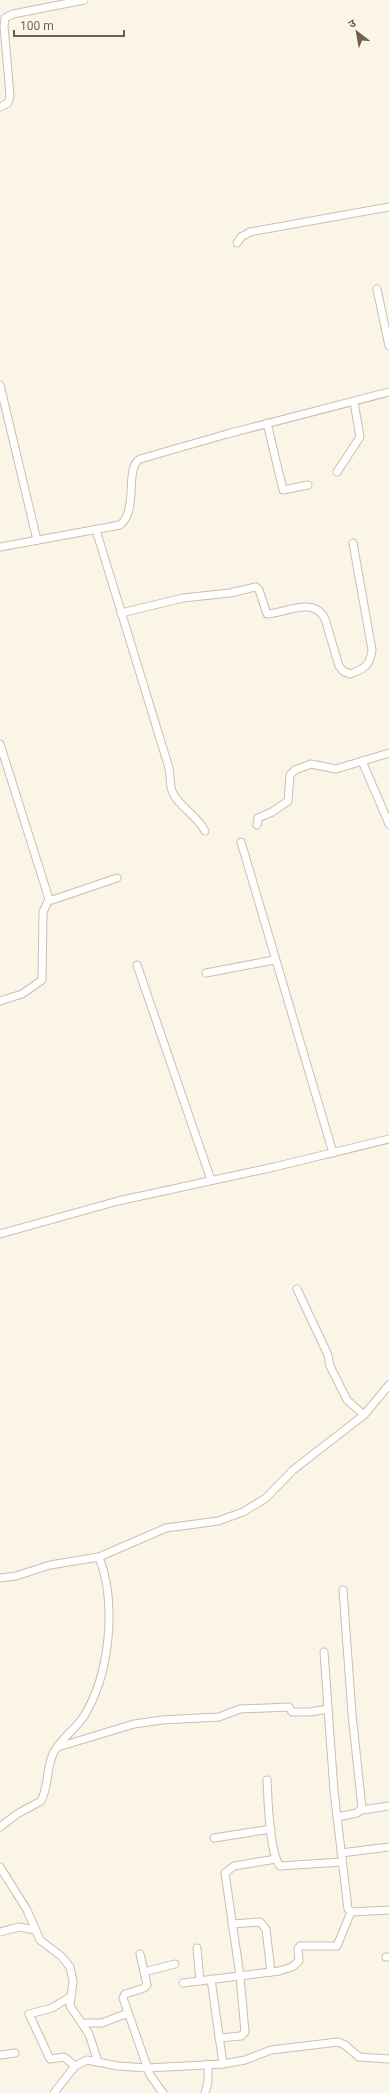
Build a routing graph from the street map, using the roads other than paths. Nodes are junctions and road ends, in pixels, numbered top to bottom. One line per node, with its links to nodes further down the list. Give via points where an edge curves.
1 (84, 0): 2 (street, via 13,14 5,18 10,96 8,103)
2 (0, 107)
3 (389, 207): 4 (street, via 250,232)
4 (237, 243)
5 (377, 289): 6 (street)
6 (389, 346)
7 (0, 384): 14 (street)
8 (389, 392): 9 (street)
9 (354, 402): 10 (street); 11 (street, via 360,437)
10 (267, 423): 12 (street, via 283,490); 13 (street, via 136,461 132,467 132,491 125,520 116,526)
11 (337, 472)
12 (308, 485)
13 (96, 530): 14 (street); 17 (street)
14 (37, 540): 16 (street)
15 (353, 543): 17 (street, via 372,650 369,664 364,669 350,674 346,674 339,666 321,612 311,607 267,614 256,587 230,593 176,599)
16 (0, 547)
17 (121, 613): 23 (street, via 169,768 173,794 198,819)
18 (0, 744): 26 (street)
19 (389, 753): 20 (street)
20 (362, 761): 21 (street); 22 (street, via 336,769 314,764 295,770 290,775 288,801 258,818)
21 (389, 824)
22 (257, 825)
23 (205, 831)
24 (241, 842): 27 (street)
25 (117, 878): 26 (street)
26 (49, 899): 30 (street, via 43,912 43,978 31,989)
27 (274, 960): 29 (street); 32 (street)
28 (137, 965): 33 (street)
29 (206, 973)
30 (0, 1001)
31 (389, 1139): 32 (street)
32 (333, 1153): 33 (street)
33 (211, 1180): 34 (street, via 118,1201)
34 (0, 1234)
35 (297, 1290): 37 (street, via 347,1400)
36 (389, 1385): 37 (street)
37 (364, 1415): 38 (street, via 293,1470 266,1498 243,1512 214,1522 166,1528)
38 (99, 1557): 39 (street, via 50,1565 16,1576); 43 (street, via 104,1570 109,1604 103,1665 87,1710)
39 (0, 1578)
40 (343, 1590): 46 (street)
41 (324, 1652): 42 (street)
42 (328, 1710): 43 (street, via 291,1712 289,1707 240,1709 219,1717 146,1722 120,1727); 47 (street)
43 (58, 1747): 48 (street, via 52,1755 46,1791 41,1801 12,1817)
44 (267, 1780): 49 (street)
45 (389, 1806): 46 (street)
46 (362, 1810): 47 (street)
47 (337, 1817): 52 (street)
48 (0, 1827)
49 (271, 1829): 50 (street); 53 (street)
50 (214, 1838)
51 (389, 1847): 52 (street)
52 (341, 1853): 54 (street)
53 (276, 1859): 54 (street, via 283,1868); 58 (street, via 234,1866 224,1873)
54 (342, 1862): 57 (street, via 348,1909)
55 (0, 1867): 59 (street, via 27,1910)
56 (389, 1910): 57 (street)
57 (351, 1912): 65 (street, via 337,1946 300,1946 297,1964 288,1969)
58 (232, 1924): 65 (street, via 263,1923); 66 (street)
59 (35, 1930): 60 (street, via 19,1927); 70 (street, via 43,1944 62,1957 70,1967 73,1981)
60 (0, 1932)
61 (197, 1948): 68 (street)
62 (140, 1954): 64 (street)
63 (175, 1964): 64 (street)
64 (144, 1972): 71 (street, via 146,1986 124,1996)
65 (271, 1972): 66 (street)
66 (240, 1976): 67 (street); 73 (street, via 245,2032 241,2036)
67 (211, 1979): 68 (street); 73 (street)
68 (200, 1981): 69 (street)
69 (183, 1983)
70 (70, 1997): 72 (street, via 71,2009); 80 (street, via 52,2008 29,2014 50,2059 64,2057)
71 (128, 2013): 72 (street, via 102,2023); 81 (street)
72 (82, 2023): 77 (street, via 92,2040)
73 (220, 2038): 79 (street)
74 (15, 2053): 75 (street)
75 (0, 2054)
76 (389, 2058): 79 (street, via 359,2057 342,2043 334,2042 271,2050 245,2060)
77 (98, 2062): 80 (street, via 87,2060); 81 (street)
78 (208, 2064): 79 (street); 81 (street); 84 (street)
79 (223, 2064)
80 (75, 2066): 82 (street)
81 (147, 2068): 83 (street)
82 (57, 2089)
83 (163, 2093)
84 (205, 2093)

